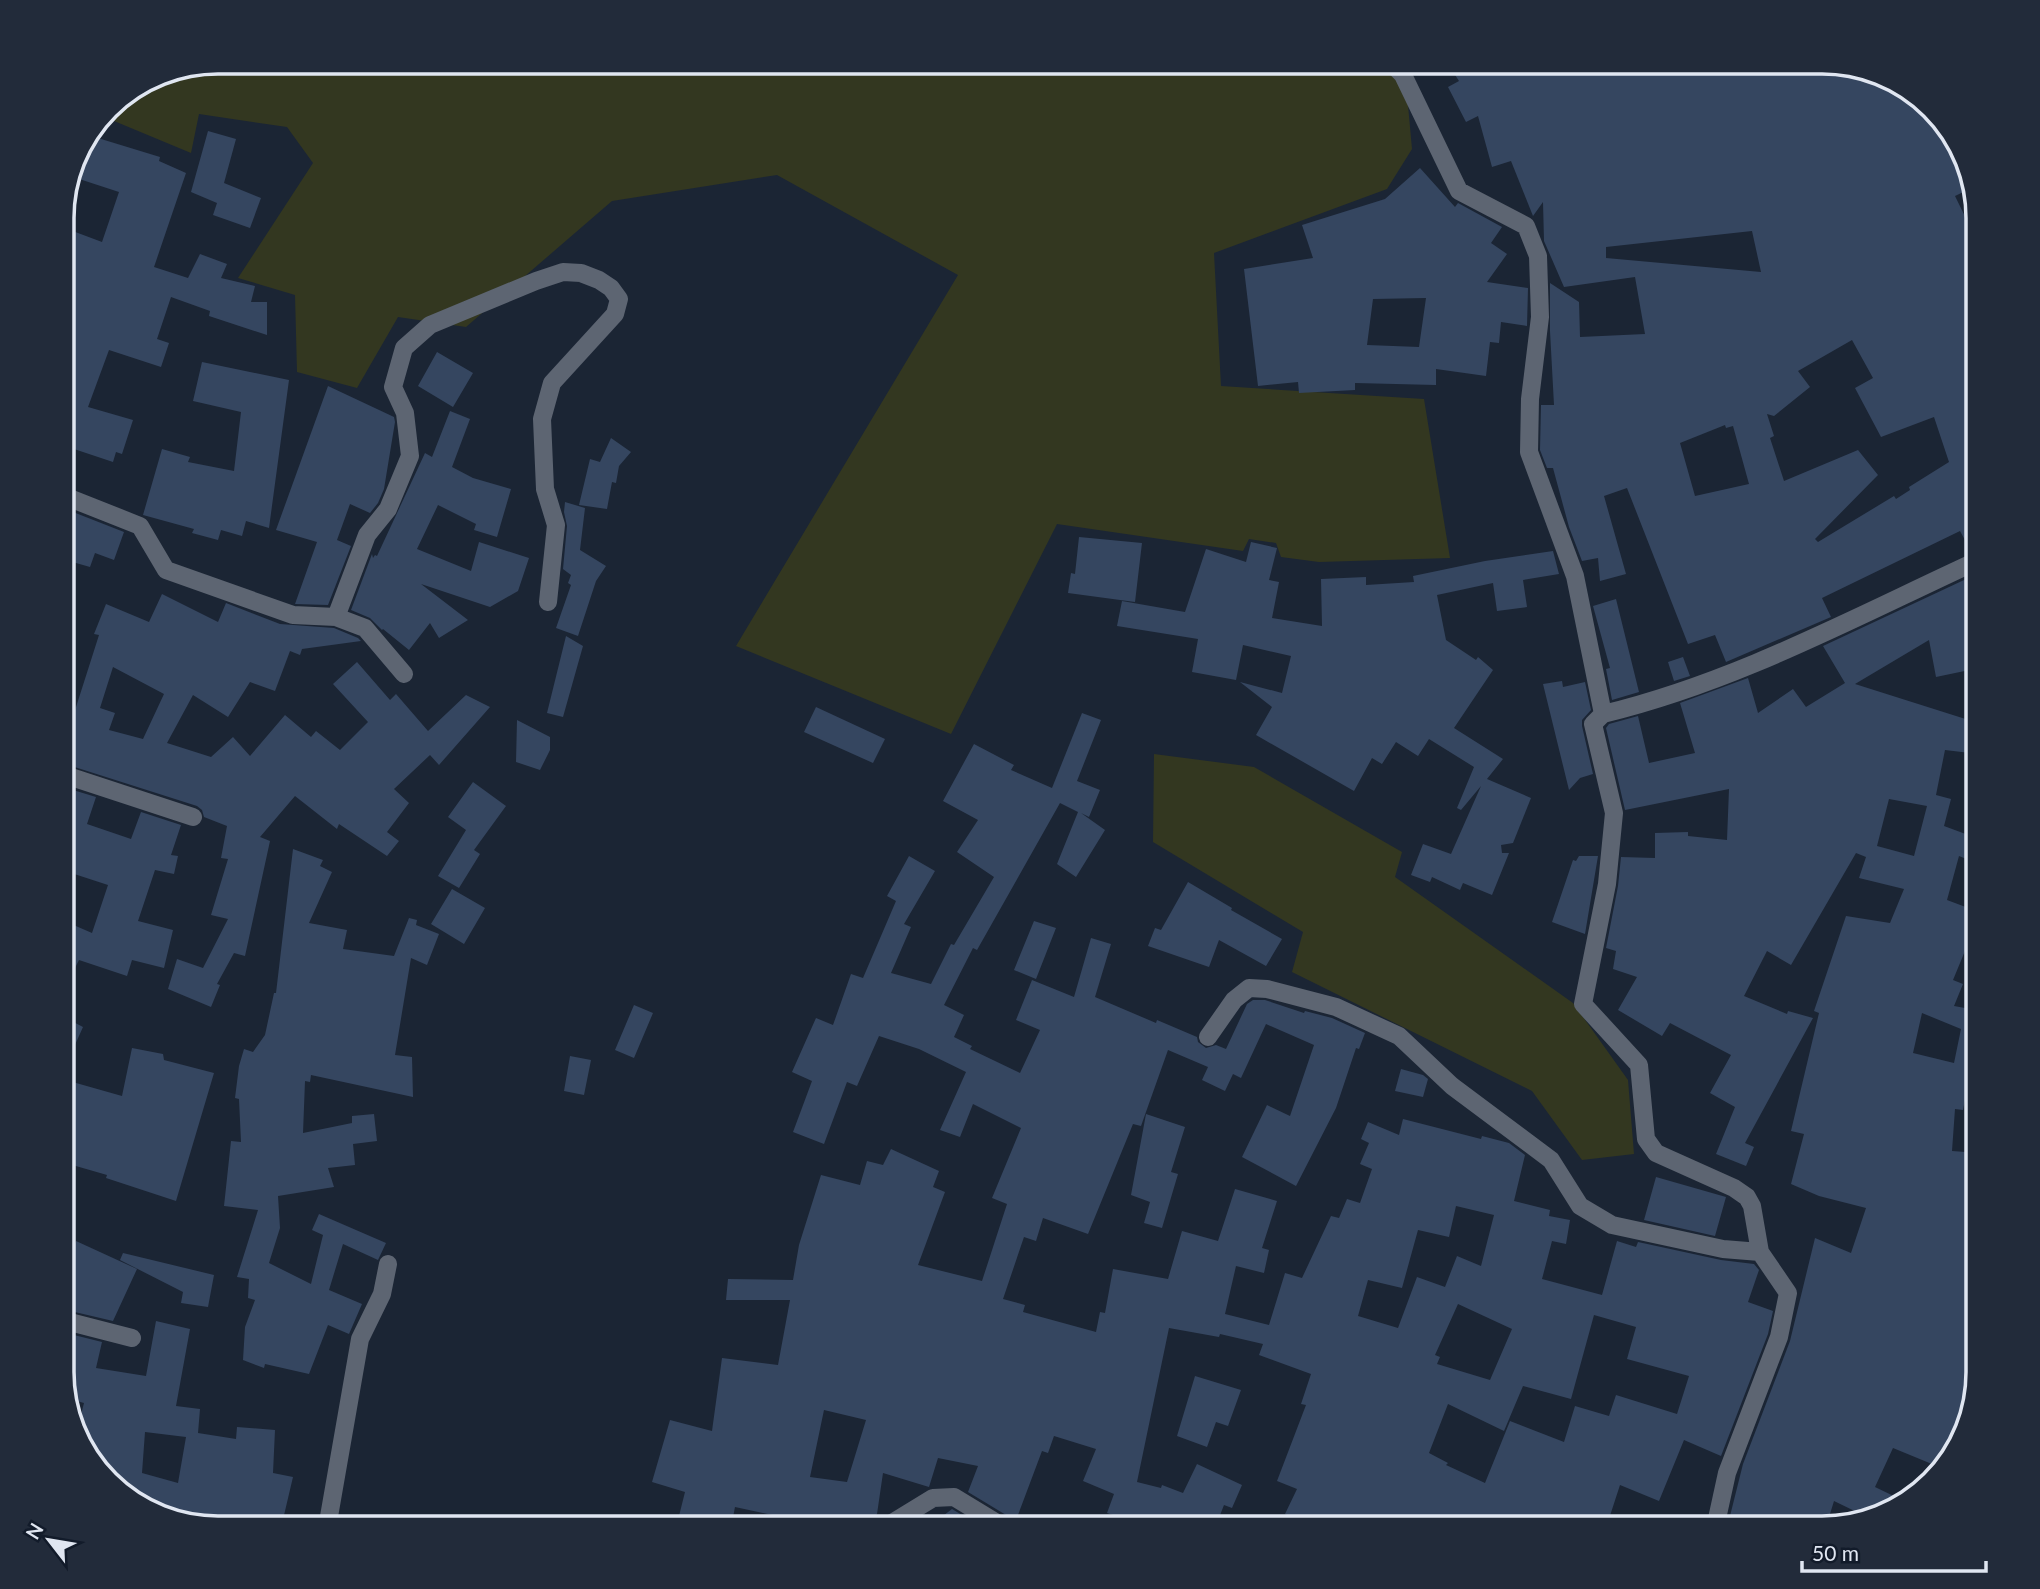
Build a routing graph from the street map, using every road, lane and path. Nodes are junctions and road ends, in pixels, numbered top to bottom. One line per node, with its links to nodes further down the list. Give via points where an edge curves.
1 (1402, 74): 7 (street, via 1459,191 1526,226 1538,256 1540,317 1529,452 1575,576)
2 (74, 500): 5 (street, via 140,526 166,570 293,615)
3 (1966, 566): 7 (street, via 1768,660 1651,702)
4 (548, 603): 5 (street, via 556,525 545,489 542,419 552,383 615,314 619,299 611,288 581,273 563,272 536,281 430,324 404,348 393,387 405,413 410,456 388,509 367,534)
5 (336, 617): 6 (street, via 365,628)
6 (404, 674)
7 (1603, 714): 11 (street, via 1593,723 1614,813 1607,884 1583,1004 1639,1065 1646,1139 1656,1153 1748,1197)
8 (74, 778): 9 (street)
9 (194, 817)
10 (1208, 1037): 11 (street, via 1234,1000 1249,988 1336,1007 1399,1037 1452,1086 1551,1160 1580,1206 1612,1225 1723,1249)
11 (1760, 1252): 18 (street, via 1787,1293 1779,1337 1727,1473)
12 (388, 1264): 15 (street, via 382,1294 360,1339)
13 (74, 1323): 14 (street)
14 (132, 1338)
15 (329, 1516)
16 (904, 1516): 17 (street, via 933,1498 954,1497)
17 (985, 1516)
18 (1718, 1516)

